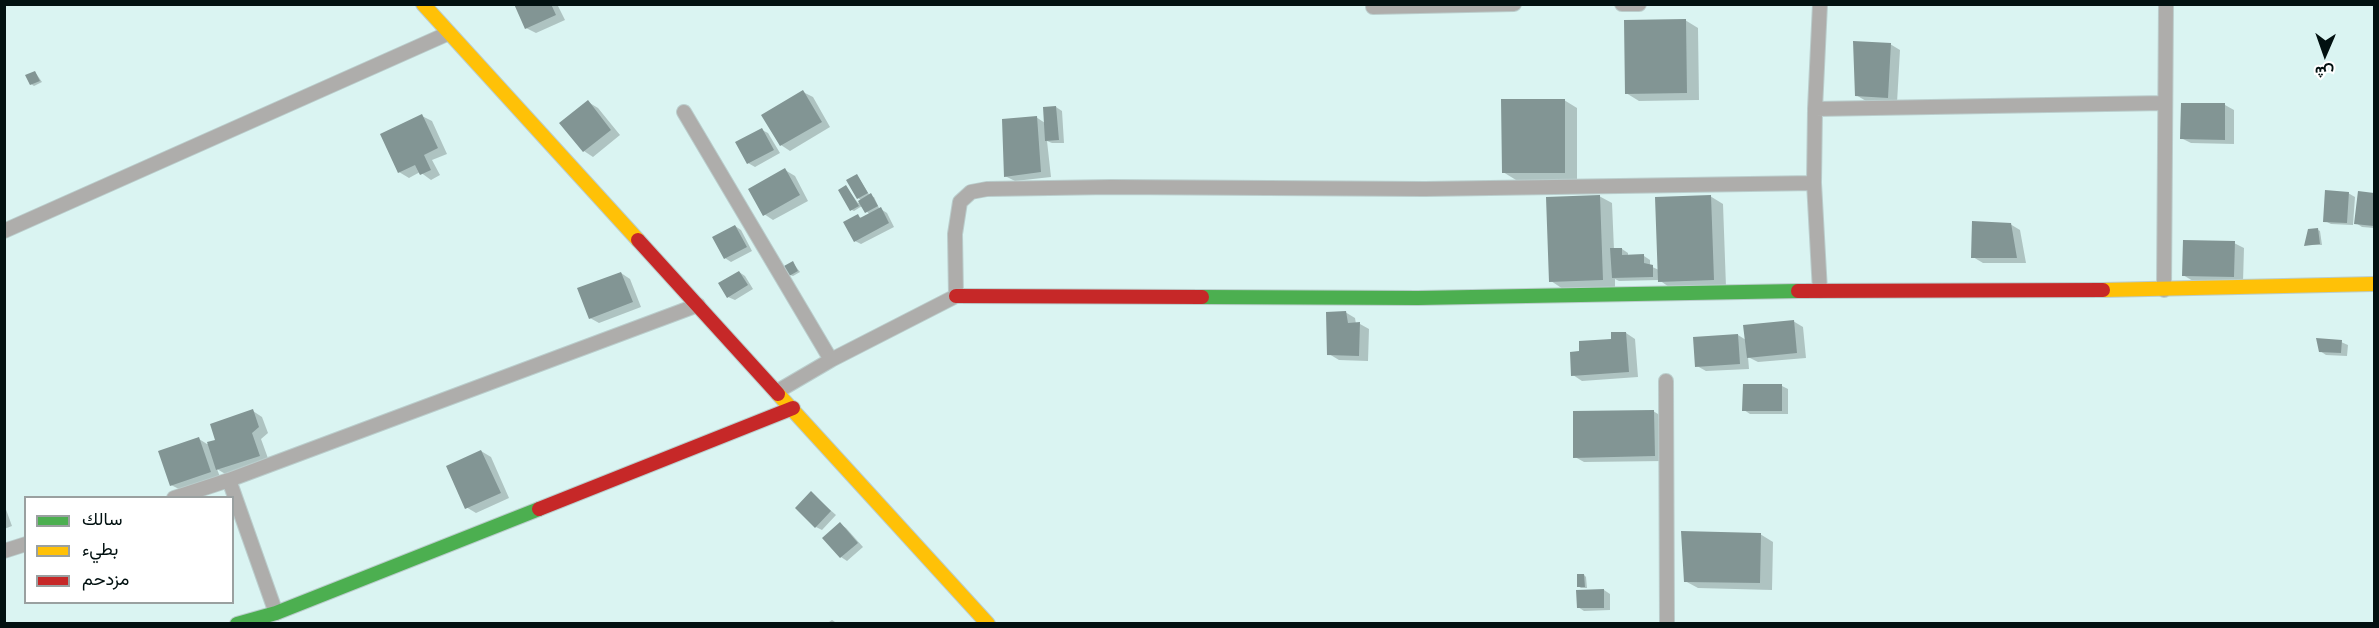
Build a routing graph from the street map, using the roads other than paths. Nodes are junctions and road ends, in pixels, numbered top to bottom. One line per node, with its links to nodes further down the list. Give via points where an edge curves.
1 (423, 4): 8 (street)
2 (1514, 4): 7 (street)
3 (1622, 4): 4 (street)
4 (1640, 4)
5 (1820, 4): 10 (street)
6 (2166, 4): 9 (street)
7 (1373, 7)
8 (449, 33): 13 (street); 18 (street)
9 (2164, 104): 10 (street); 15 (street)
10 (1815, 109): 12 (street)
11 (684, 112): 19 (street)
12 (1814, 183): 16 (street); 17 (street, via 1425,189 987,189 971,192 960,202 955,234)
13 (4, 231)
14 (2374, 284): 15 (street)
15 (2164, 290): 16 (street)
16 (1820, 291): 17 (street, via 1418,298)
17 (956, 296): 19 (street)
18 (698, 305): 21 (street); 23 (street)
19 (831, 360): 21 (street)
20 (1666, 381): 30 (street)
21 (778, 391): 22 (street)
22 (793, 408): 27 (street); 29 (street)
23 (229, 480): 24 (street); 27 (street)
24 (180, 496)
25 (24, 545): 26 (street)
26 (4, 551)
27 (276, 613): 28 (street)
28 (237, 624)
29 (988, 624)
30 (1667, 624)

